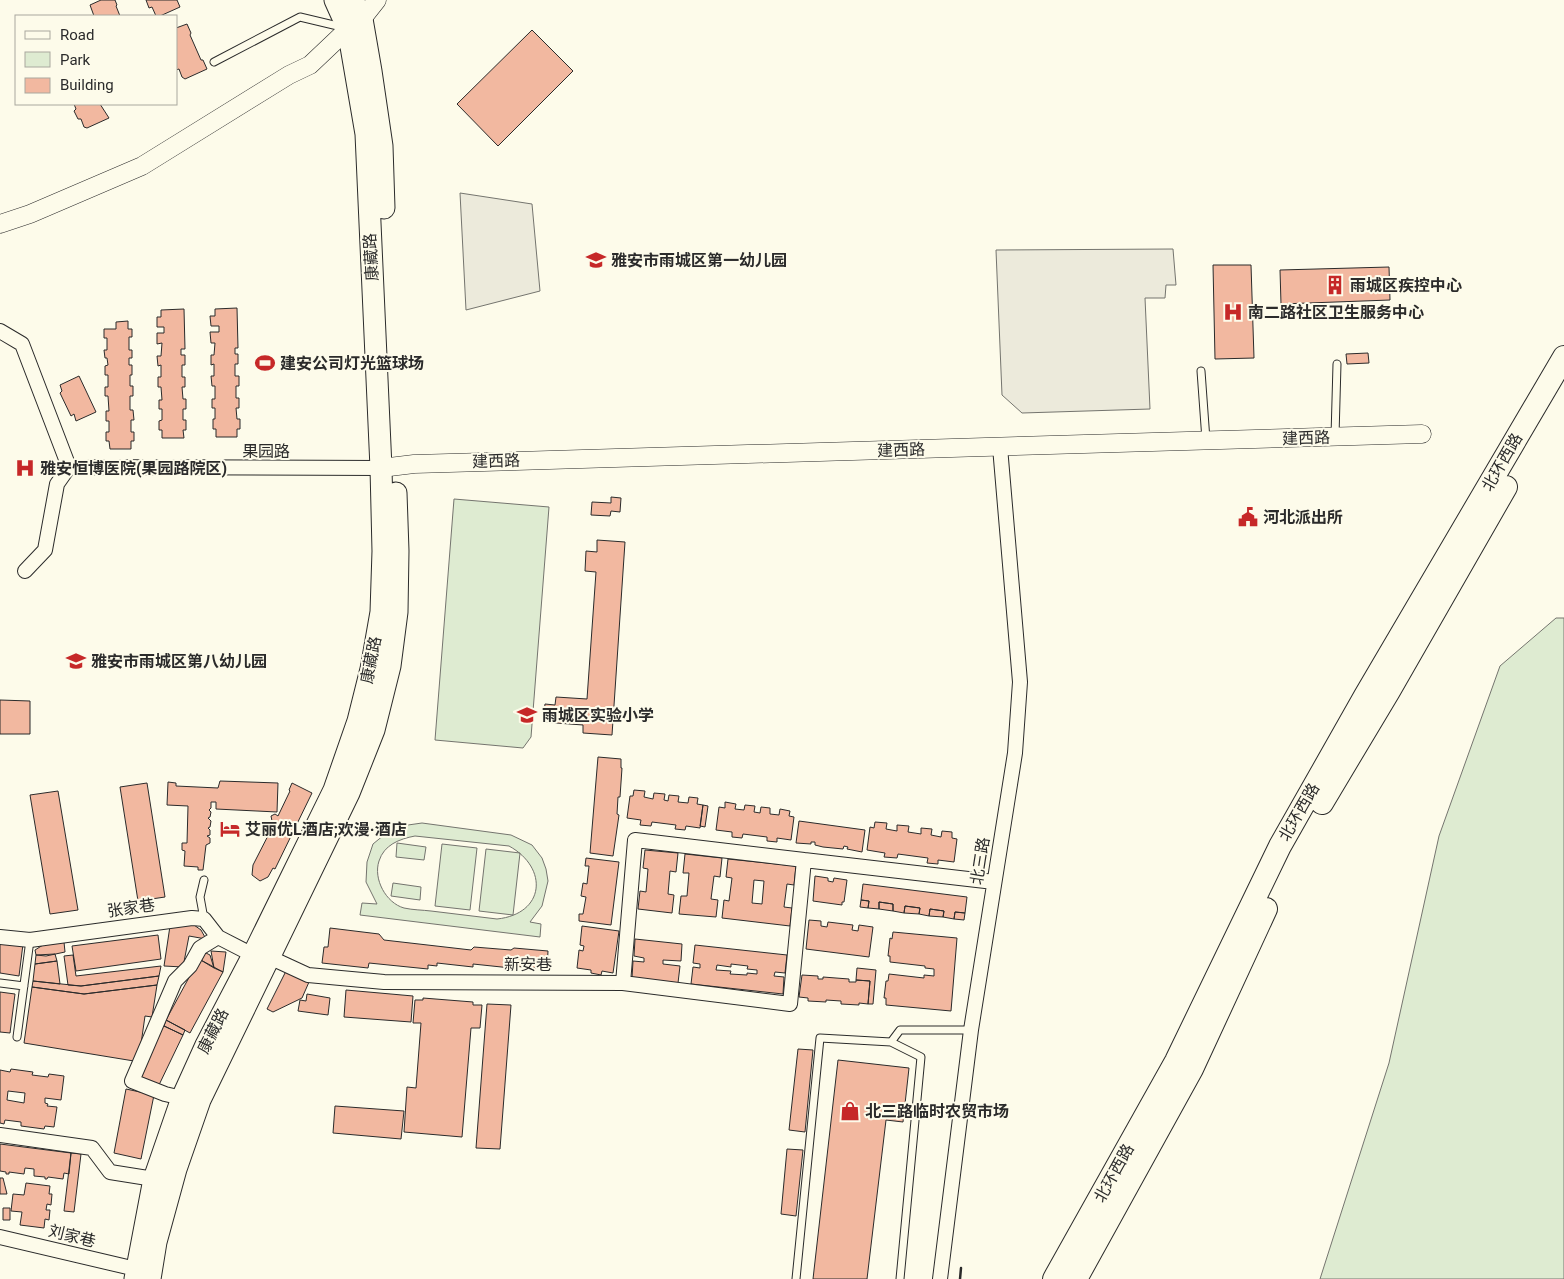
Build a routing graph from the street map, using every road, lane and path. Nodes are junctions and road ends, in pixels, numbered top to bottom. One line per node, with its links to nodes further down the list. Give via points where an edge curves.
1 (335, 0): 3 (main road, 康藏路)
2 (378, 0): 3 (street)
3 (354, 16): 4 (lane, via 300,17); 5 (street, via 310,65 142,166); 15 (main road, 康藏路, via 366,134)
4 (214, 62)
5 (0, 224)
6 (0, 331): 16 (street, via 22,344)
7 (1564, 357): 40 (highway, 北环西路, via 1280,846 1176,1061)
8 (1337, 364): 12 (lane)
9 (1201, 371): 13 (lane)
10 (1564, 385): 41 (highway, 北环西路, via 1389,691 1294,849 1192,1069)
11 (1422, 434): 12 (street, 建西路)
12 (1335, 437): 13 (street, 建西路)
13 (1206, 441): 14 (street, 建西路)
14 (1000, 447): 15 (street, 建西路); 20 (street, 北三路, via 1020,682 1015,753)
15 (388, 466): 16 (street, 果园路, via 362,469); 25 (main road, 康藏路, via 381,612 358,721 334,790)
16 (69, 467): 17 (street, via 57,484 45,550)
17 (25, 571)
18 (804, 860): 20 (street); 27 (street, 新安巷, via 790,1004); 27 (street, via 634,840)
19 (204, 880): 21 (lane, via 197,895)
20 (994, 882): 29 (street, 北三路)
21 (204, 919): 23 (street); 24 (street, 张家巷)
22 (0, 937): 24 (street, 张家巷)
23 (218, 937): 25 (street); 32 (street, via 200,948 190,966 175,980 132,1081)
24 (30, 940): 28 (lane)
25 (261, 956): 27 (street, 新安巷, via 308,975 384,982); 32 (main road, 康藏路, via 206,1045); 34 (main road, 康藏路)
26 (0, 983): 28 (lane)
27 (623, 983)
28 (24, 986): 30 (lane)
29 (971, 1030): 31 (lane, via 900,1030); 39 (street, 北三路)
30 (17, 1037)
31 (890, 1042): 37 (lane, via 820,1038); 38 (lane, via 921,1057)
32 (182, 1098): 34 (main road, 康藏路)
33 (0, 1135): 34 (street, via 92,1148 110,1172)
34 (169, 1172): 36 (main road, 康藏路)
35 (0, 1237): 36 (street, 刘家巷)
36 (141, 1276)
37 (796, 1279)
38 (900, 1279)
39 (940, 1279)
40 (1054, 1279)
41 (1076, 1279)

